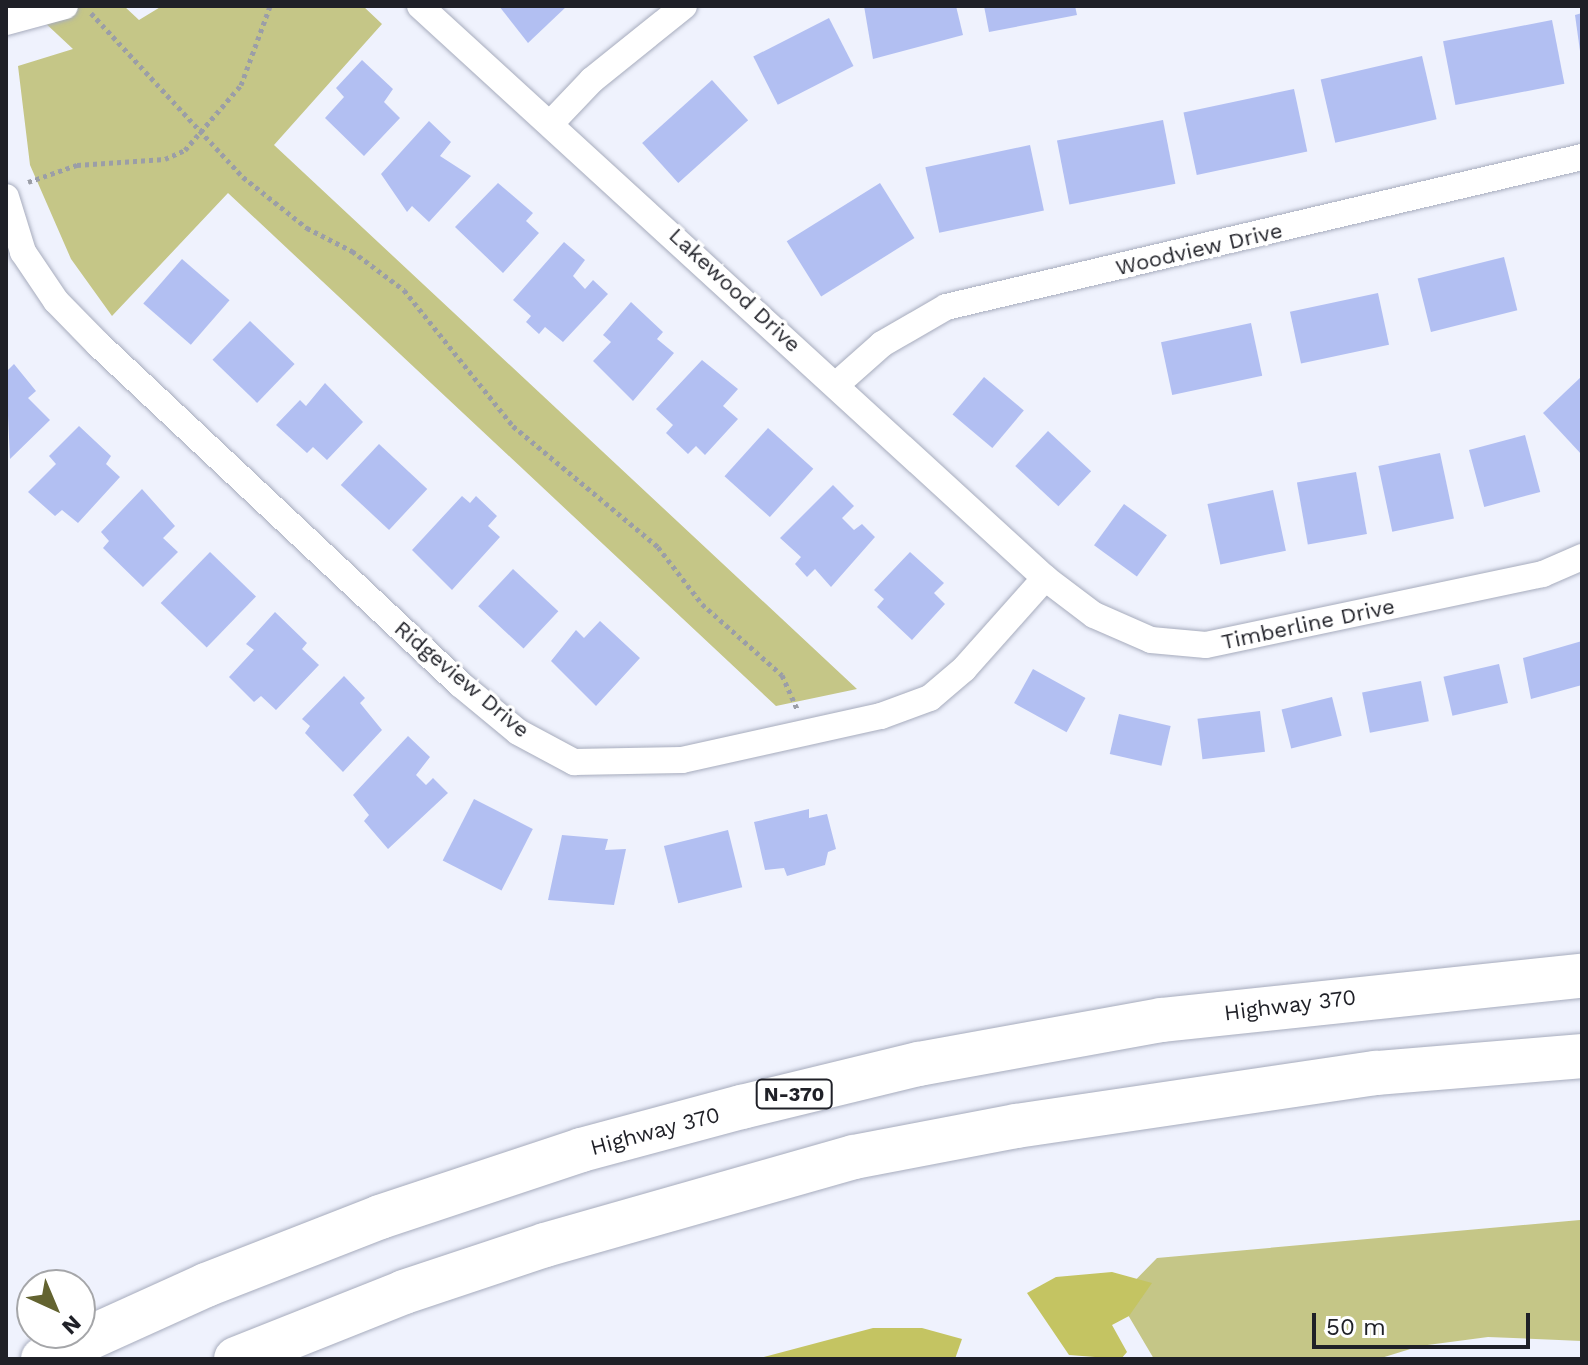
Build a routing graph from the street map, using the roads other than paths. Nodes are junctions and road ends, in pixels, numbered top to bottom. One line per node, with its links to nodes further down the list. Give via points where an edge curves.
1 (65, 6): 4 (street)
2 (420, 6): 5 (street, Lakewood Drive)
3 (684, 6): 5 (street, via 592,80)
4 (6, 22)
5 (552, 122): 8 (street, Lakewood Drive)
6 (1582, 157): 8 (street, Woodview Drive, via 946,307 882,344)
7 (6, 197): 10 (street, Ridgeview Drive, via 23,252 56,301 98,344 460,684 518,732 574,762 682,760 881,716 930,698 964,669)
8 (837, 384): 10 (street, Lakewood Drive)
9 (1582, 557): 10 (street, Timberline Drive, via 1543,574 1206,645 1151,640 1094,615)
10 (1045, 578)
11 (1582, 976): 13 (highway, Highway 370 / N-370, via 1161,1020 919,1064 742,1107 581,1150 380,1217 206,1285)
12 (1582, 1056): 14 (highway, via 1376,1073 1016,1126 854,1157 516,1254)
13 (43, 1359)
14 (236, 1359)

